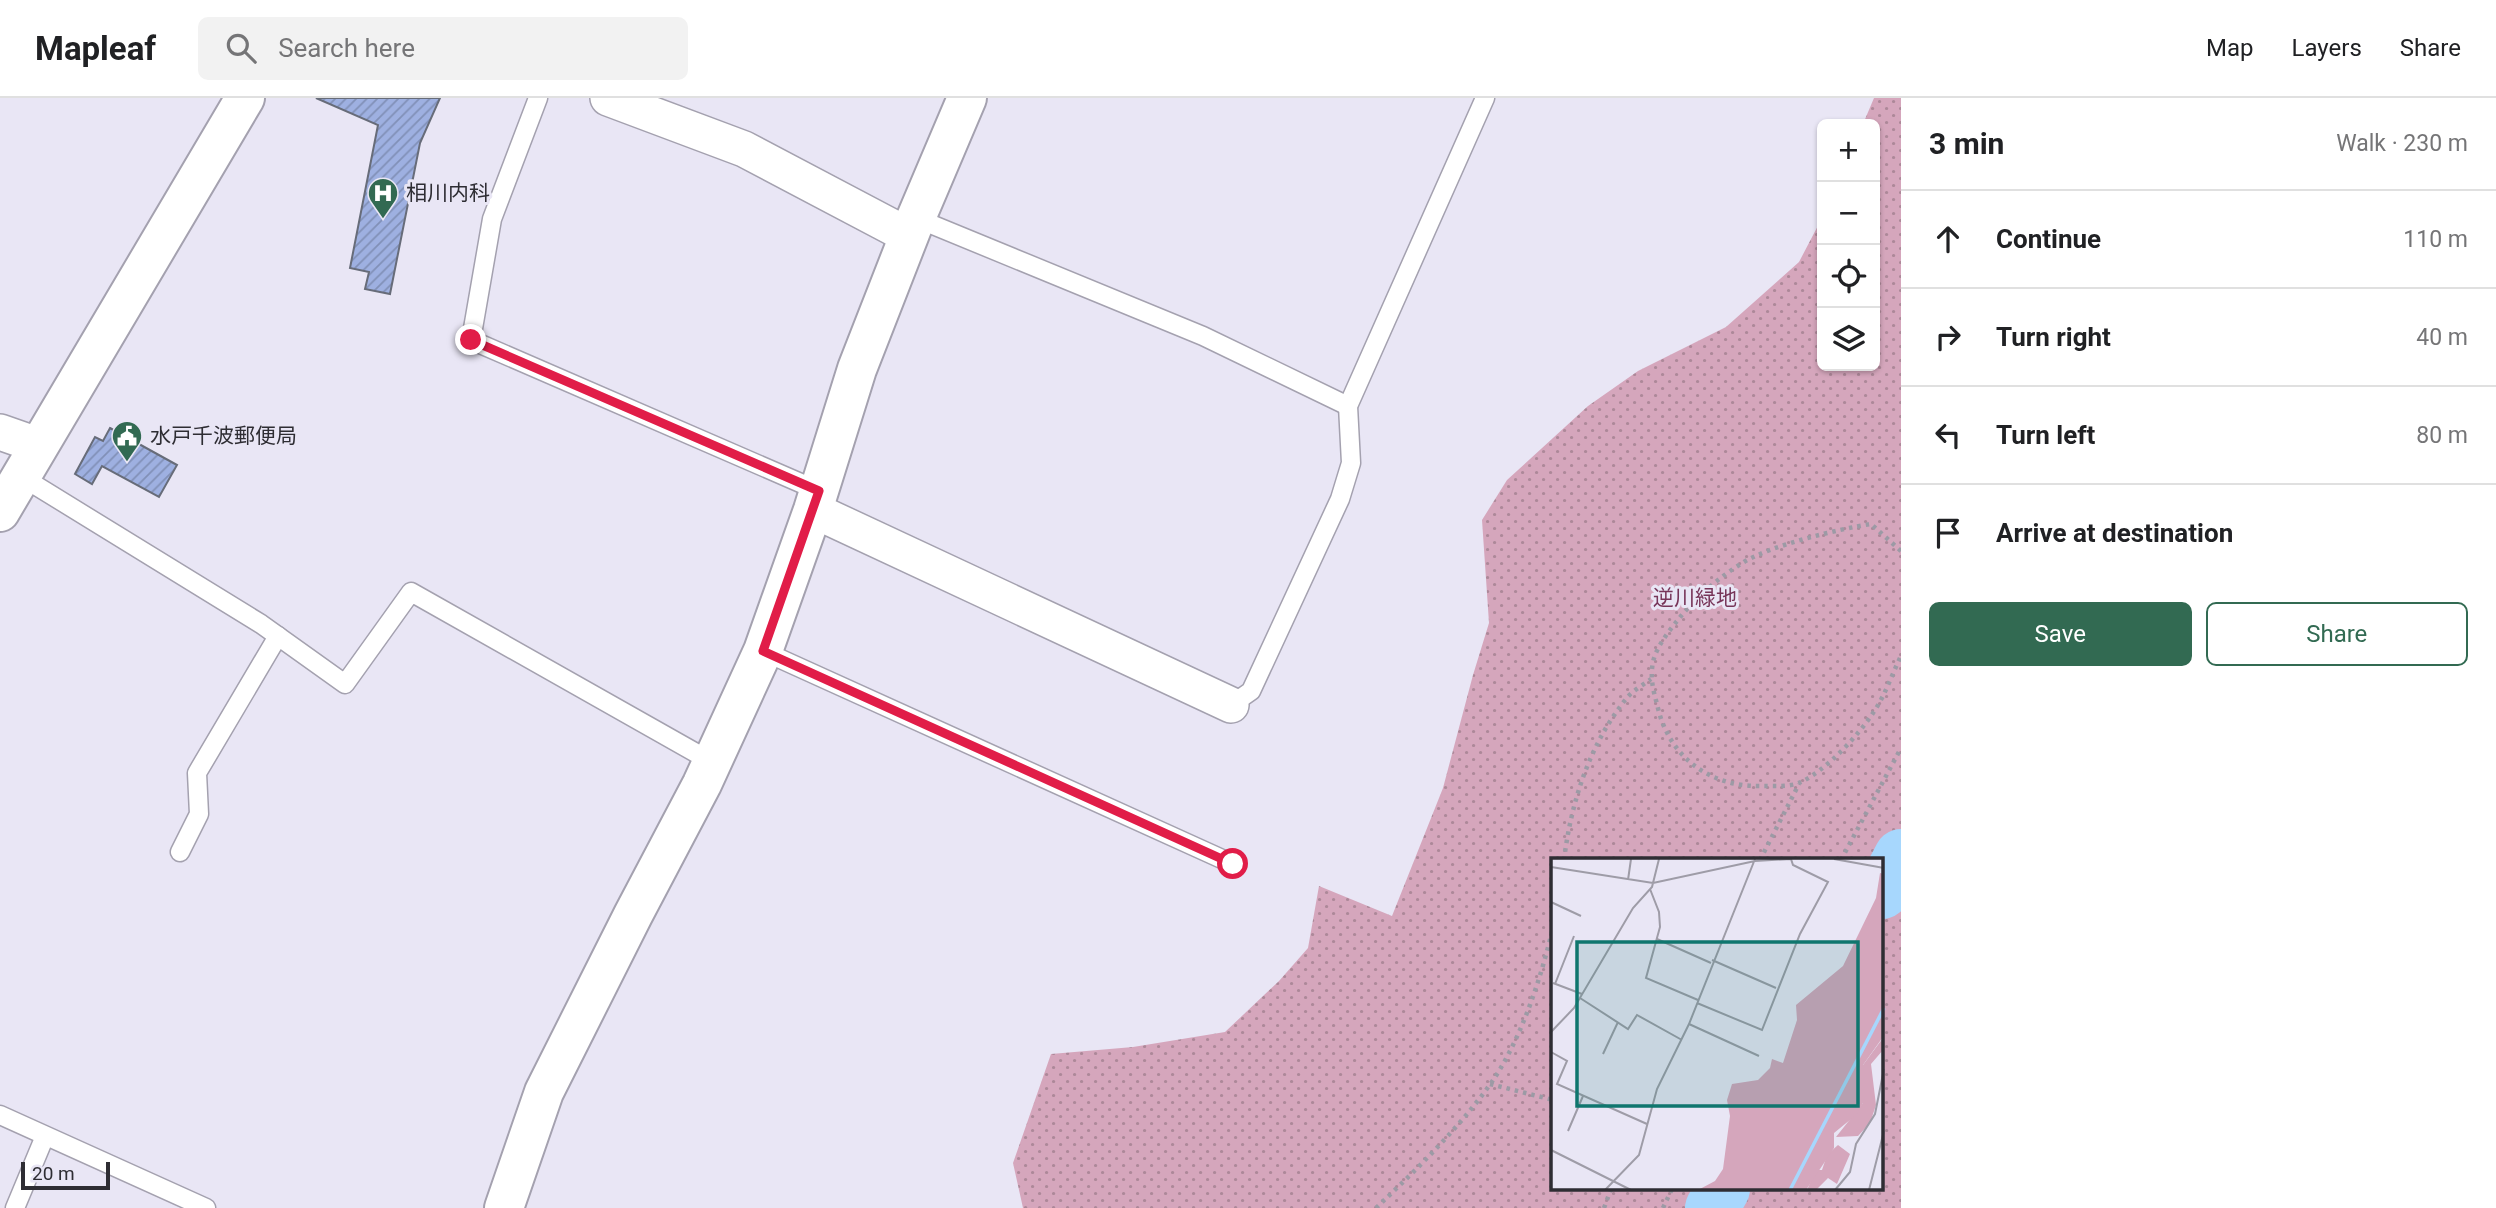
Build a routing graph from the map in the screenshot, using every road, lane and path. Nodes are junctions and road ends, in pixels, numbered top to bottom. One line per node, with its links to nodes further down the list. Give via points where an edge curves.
1 (245, 98): 9 (street)
2 (538, 98): 10 (lane, via 492,219 471,340)
3 (608, 98): 6 (street, via 744,149)
4 (967, 98): 6 (street)
5 (1485, 98): 7 (lane)
6 (912, 227): 7 (lane, via 1203,336); 10 (street, via 857,369)
7 (1348, 406): 17 (lane, via 1351,463 1340,499 1251,691)
8 (0, 432): 9 (street)
9 (31, 462): 11 (street); 13 (lane)
10 (816, 501): 14 (street); 17 (street)
11 (0, 512)
12 (1901, 551): 16 (path, via 1871,524 1746,561 1690,605 1676,622 1654,659)
13 (278, 636): 19 (lane, via 345,684 411,593); 21 (lane, via 197,774 199,814)
14 (763, 651): 19 (street); 25 (lane)
15 (1901, 656): 20 (path, via 1873,713 1834,758)
16 (1651, 679): 20 (path, via 1661,724 1687,761 1727,783); 22 (path, via 1627,698 1581,778)
17 (1231, 705)
18 (1901, 748): 24 (path)
19 (712, 762): 35 (street, via 544,1093)
20 (1799, 783): 23 (path)
21 (180, 852)
22 (1564, 858)
23 (1761, 858)
24 (1842, 858)
25 (1233, 864)
26 (1551, 936): 27 (path, via 1520,1029)
27 (1490, 1084): 28 (path); 36 (path, via 1449,1135)
28 (1551, 1099)
29 (0, 1115): 30 (lane)
30 (45, 1136): 33 (lane); 34 (lane)
31 (1611, 1190): 37 (path)
32 (1671, 1190): 38 (path)
33 (15, 1208)
34 (206, 1208)
35 (504, 1208)
36 (1376, 1208)
37 (1604, 1208)
38 (1662, 1208)

